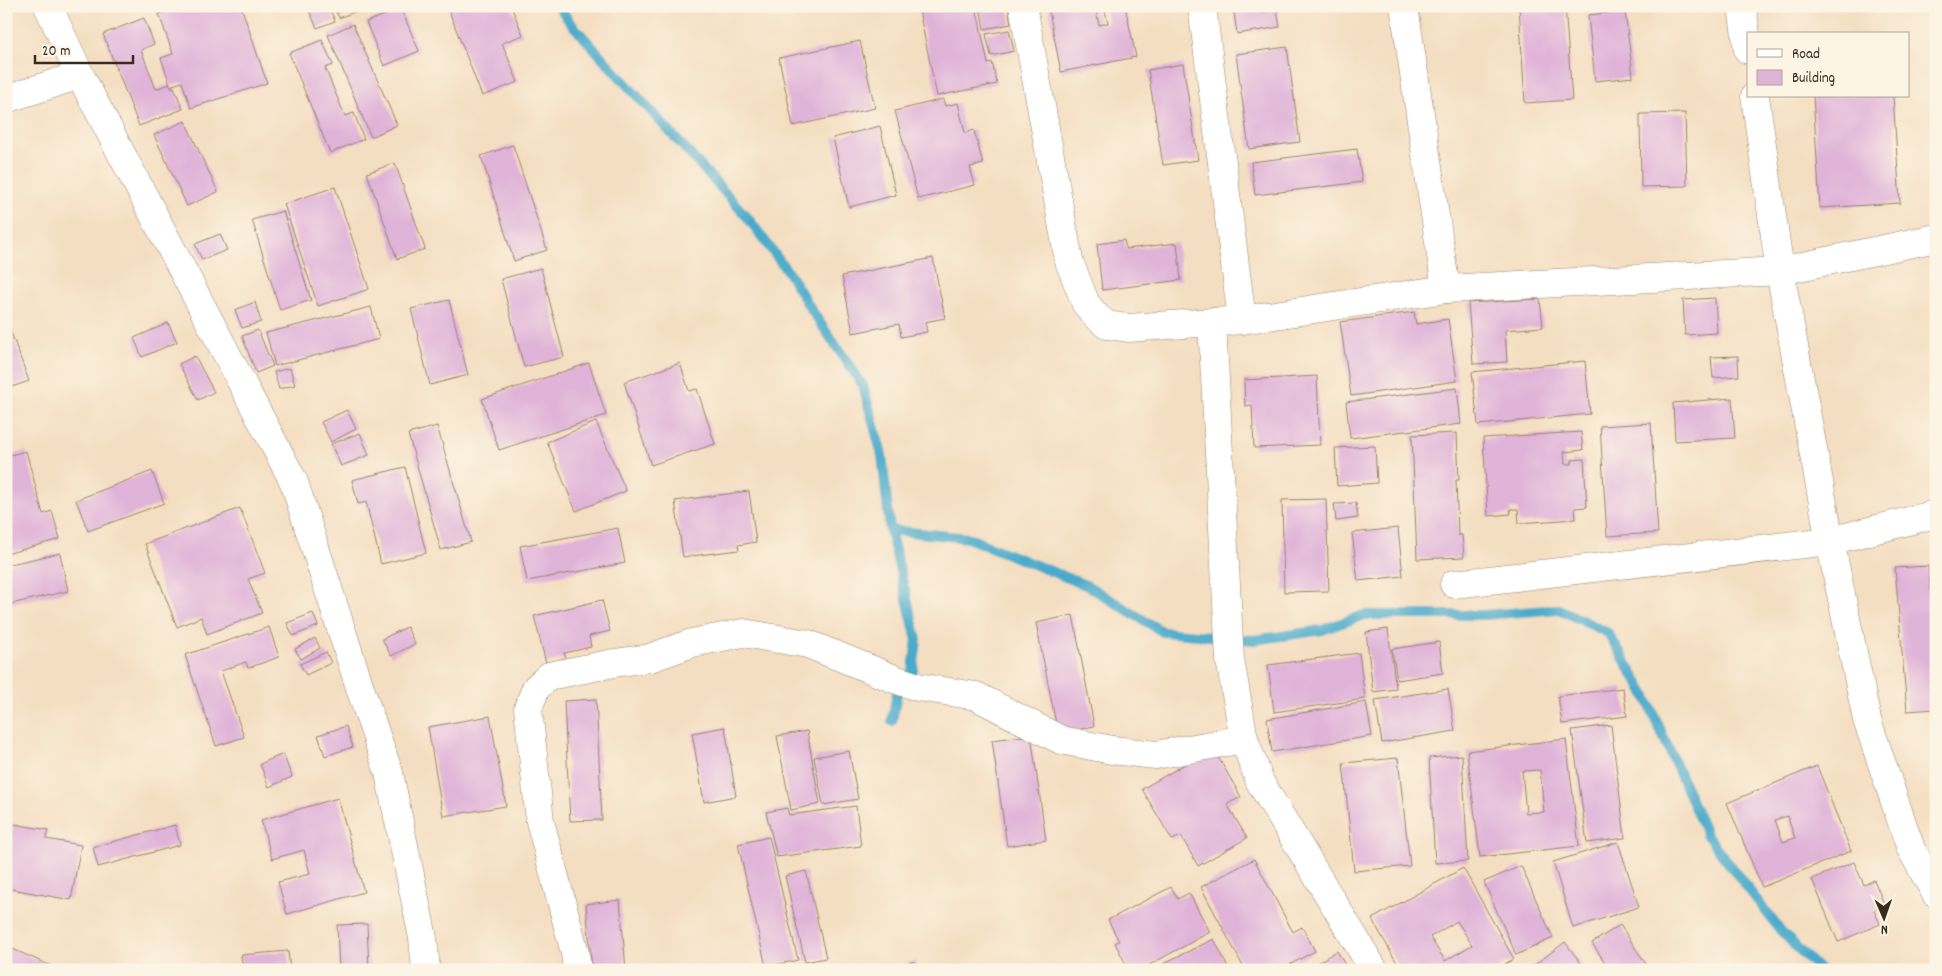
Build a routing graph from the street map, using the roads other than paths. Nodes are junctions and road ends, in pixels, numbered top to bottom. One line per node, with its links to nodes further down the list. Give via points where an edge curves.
1 (48, 6): 7 (street)
2 (1023, 6): 14 (street, via 1069,261 1086,304 1107,325 1128,328)
3 (1202, 6): 13 (street)
4 (1404, 6): 12 (street)
5 (1742, 6): 6 (street)
6 (1747, 43)
7 (80, 75): 9 (street); 20 (street, via 294,482 389,773 423,938)
8 (1755, 98): 11 (street)
9 (6, 99)
10 (1936, 238): 11 (street)
11 (1780, 271): 12 (street); 16 (street)
12 (1446, 289): 13 (street)
13 (1242, 320): 14 (street)
14 (1212, 322): 18 (street, via 1228,638)
15 (1936, 514): 16 (street)
16 (1830, 541): 17 (street); 19 (street, via 1867,720 1911,849)
17 (1454, 584)
18 (1244, 739): 21 (street, via 1156,755 1061,740 976,696 908,683 808,644 743,633 692,643 650,658 549,676 536,688 528,708 540,821 575,954); 22 (street, via 1260,782)
19 (1936, 894)
20 (426, 970)
21 (576, 970)
22 (1374, 970)

